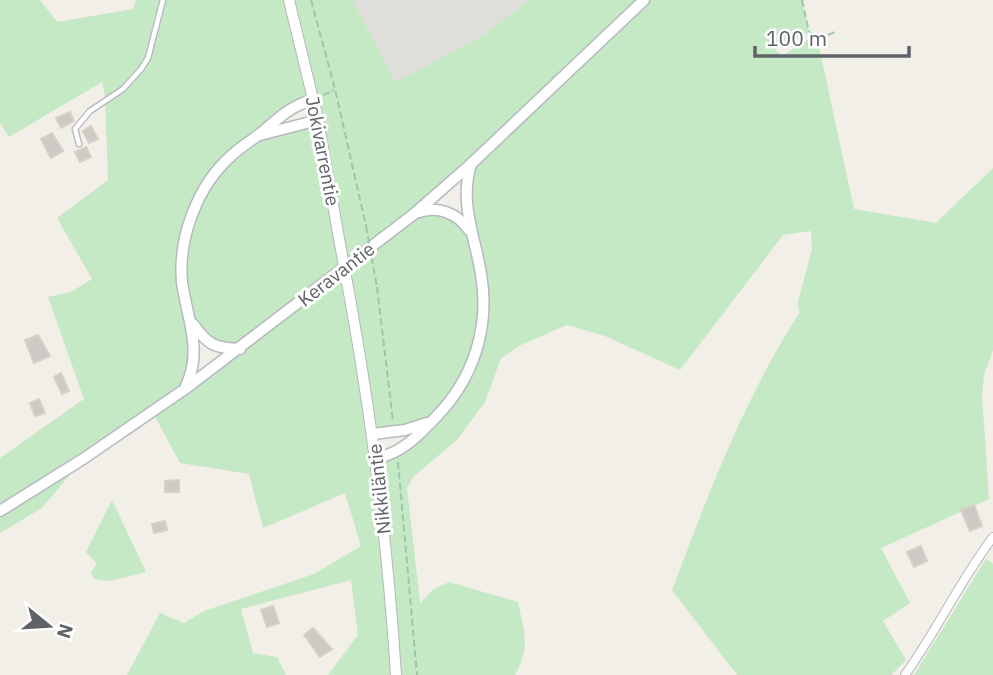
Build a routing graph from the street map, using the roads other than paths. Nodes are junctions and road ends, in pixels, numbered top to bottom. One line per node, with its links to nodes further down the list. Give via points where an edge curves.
1 (163, 0): 7 (lane, via 148,58 134,79 90,111 75,129)
2 (289, 0): 4 (street, Jokivarrentie)
3 (644, 0): 8 (main road, Keravantie)
4 (314, 99): 5 (street, Jokivarrentie); 6 (main road, via 285,111)
5 (318, 120): 6 (main road); 11 (street, Jokivarrentie, bridge)
6 (258, 136): 12 (main road, via 229,157 213,176 187,227 182,281)
7 (79, 144)
8 (471, 164): 9 (main road, Keravantie); 10 (main road, via 466,185)
9 (414, 214): 10 (main road, via 446,211); 13 (main road, Keravantie)
10 (472, 235): 15 (main road, via 483,295 481,333 468,374)
11 (351, 304): 16 (street, Nikkiläntie)
12 (191, 321): 13 (main road, via 205,340); 14 (main road, via 195,352)
13 (240, 348): 14 (main road, Keravantie)
14 (185, 388): 18 (main road, Keravantie)
15 (432, 421): 16 (main road); 17 (main road, via 397,452)
16 (373, 434): 17 (street, Nikkiläntie)
17 (376, 458): 20 (street, Nikkiläntie)
18 (0, 511)
19 (993, 537): 21 (street)
20 (396, 675)
21 (905, 675)

